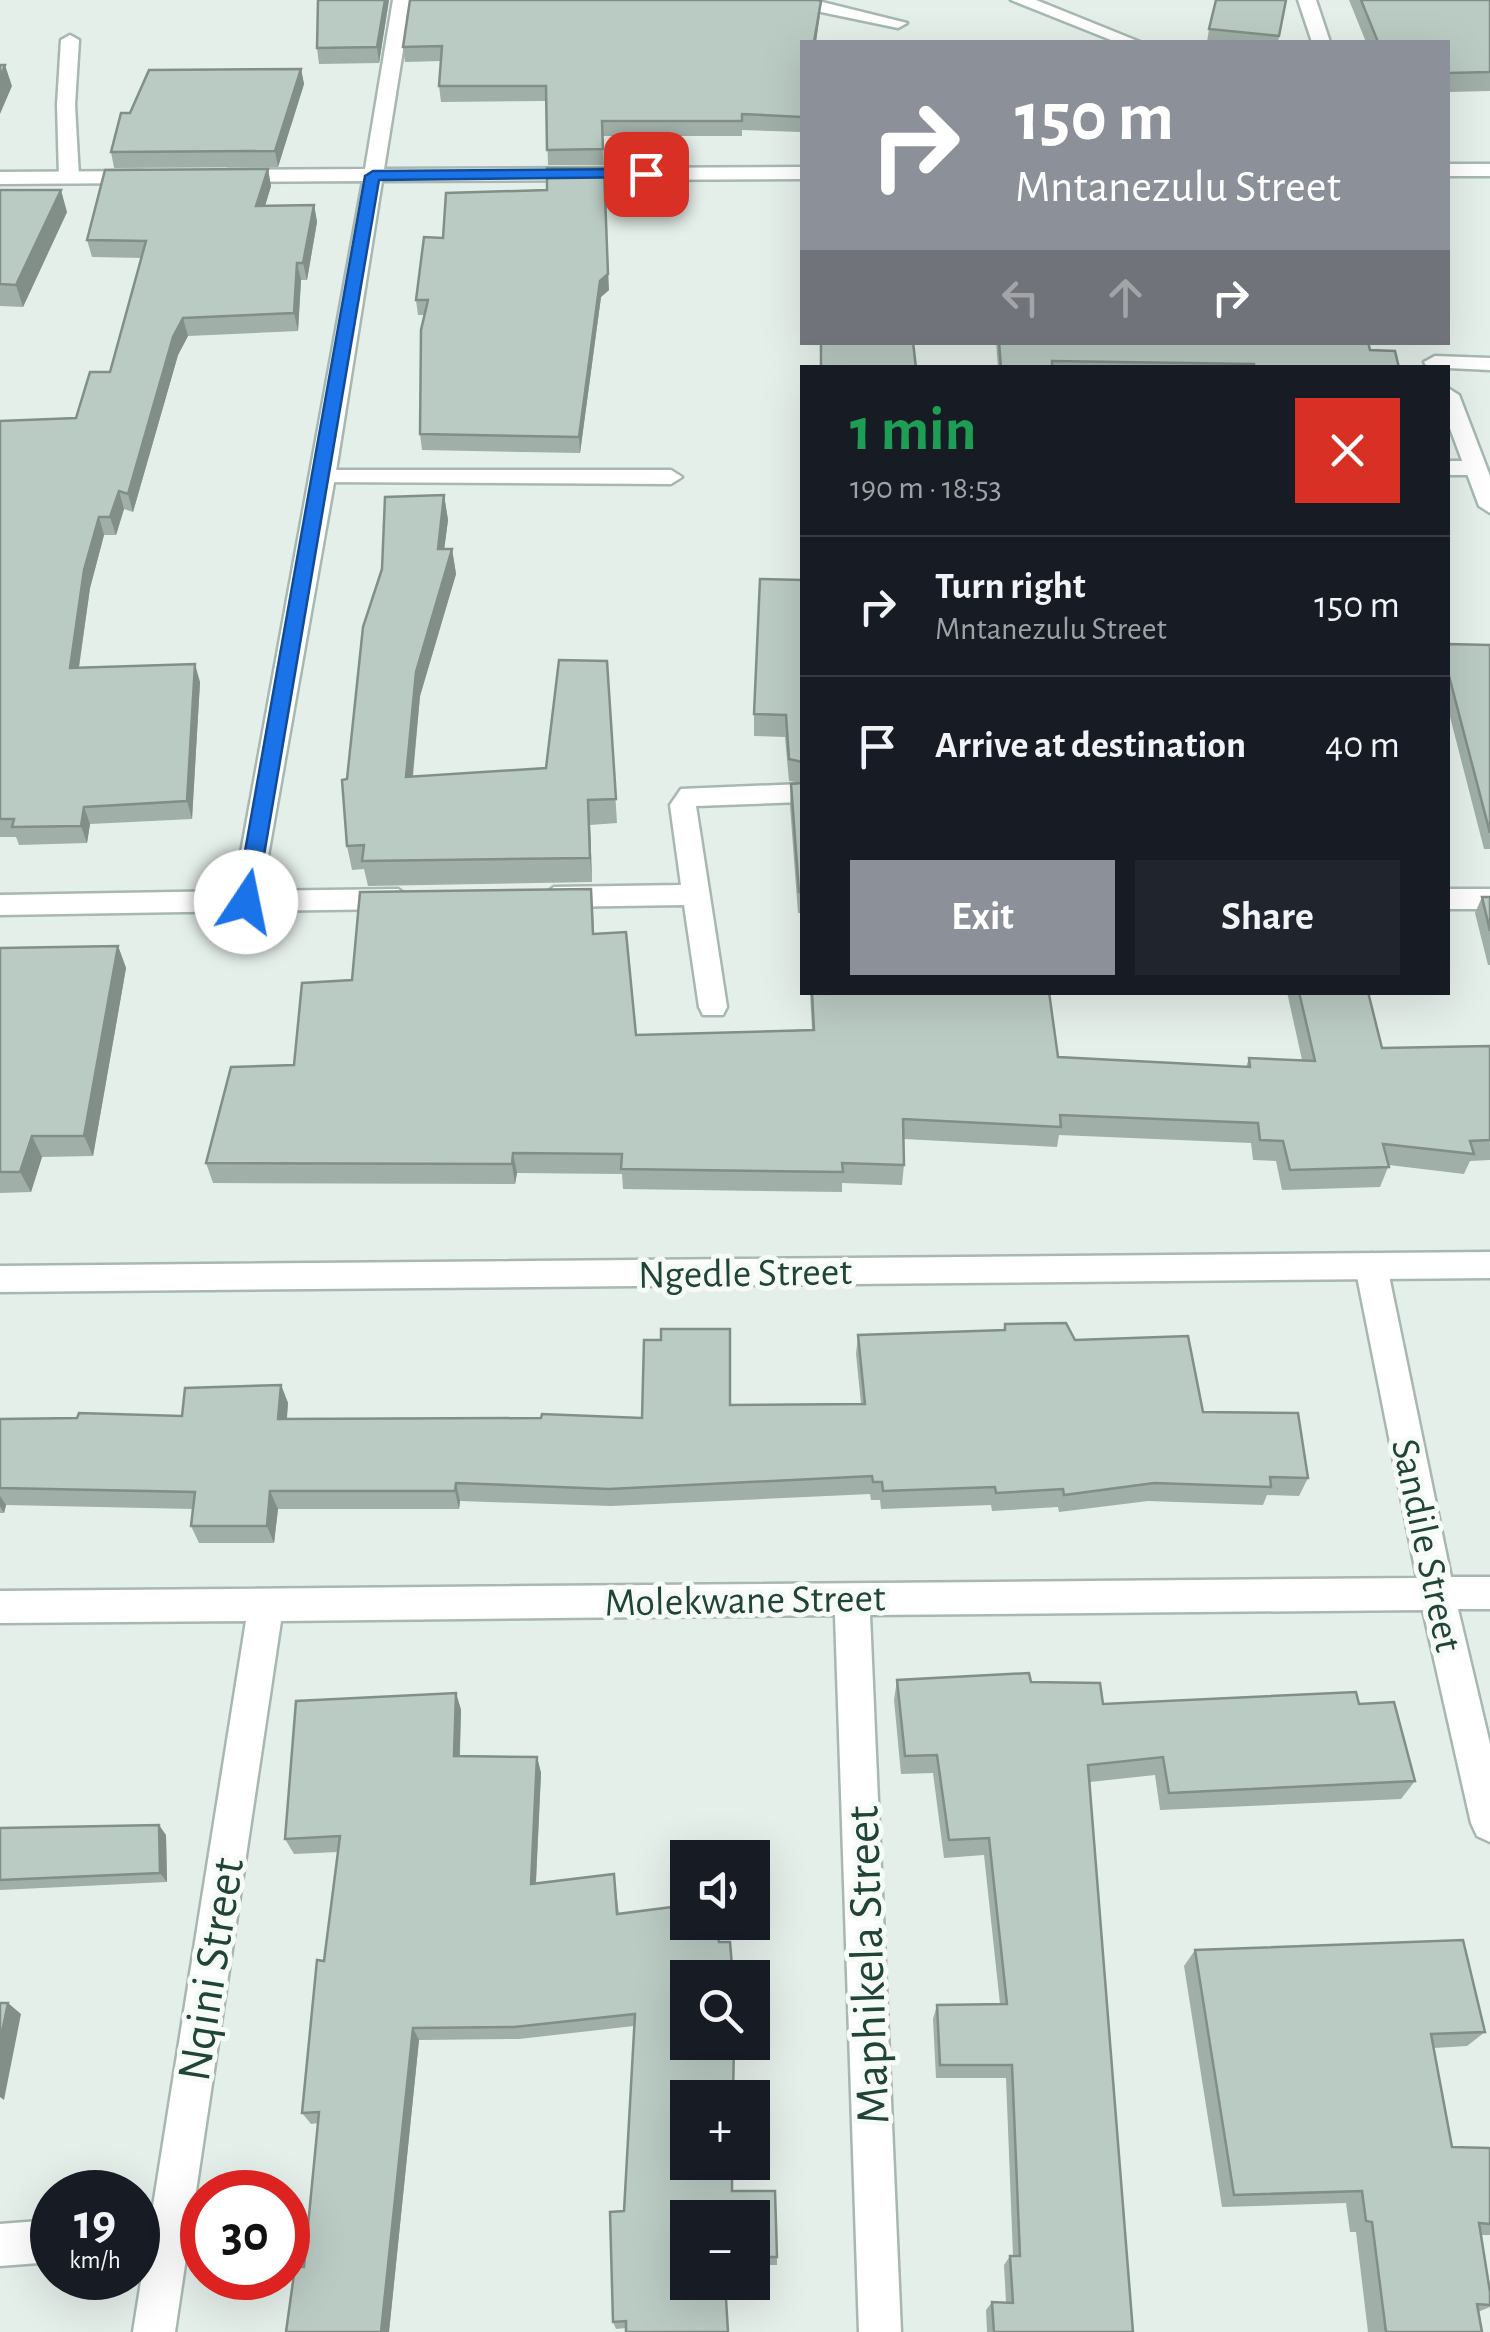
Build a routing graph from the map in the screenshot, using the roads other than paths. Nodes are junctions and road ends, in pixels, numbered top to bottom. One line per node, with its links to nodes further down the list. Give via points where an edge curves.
1 (402, 0): 15 (street)
2 (910, 0): 6 (street)
3 (1020, 0): 9 (street)
4 (1307, 0): 10 (street)
5 (802, 3): 6 (street)
6 (898, 22): 8 (street)
7 (70, 40): 16 (street)
8 (897, 40)
9 (1121, 40)
10 (1320, 40)
11 (1450, 170): 12 (street)
12 (1490, 170)
13 (800, 173): 15 (street)
14 (202, 176): 15 (street)
15 (373, 176): 24 (street)
16 (69, 177): 17 (street); 18 (street)
17 (164, 177)
18 (0, 178)
19 (1434, 358): 20 (street)
20 (1490, 364)
21 (1450, 400): 23 (street)
22 (1450, 468): 23 (street)
23 (1475, 468): 26 (street)
24 (324, 478): 25 (street); 33 (street)
25 (671, 478)
26 (1490, 506)
27 (800, 793): 28 (street, via 690,795 683,805)
28 (694, 894): 29 (street); 35 (street)
29 (518, 897)
30 (421, 899): 33 (street)
31 (1490, 899): 32 (street)
32 (1450, 900)
33 (246, 902): 34 (street)
34 (0, 904)
35 (713, 1007)
36 (1490, 1265): 37 (street, Ngedle Street)
37 (1371, 1266): 38 (street, Ngedle Street); 39 (street, Sandile Street)
38 (0, 1279)
39 (1437, 1593): 40 (street, Molekwane Street); 41 (street, Molekwane Street); 44 (street, Sandile Street)
40 (1490, 1593)
41 (852, 1598): 42 (street, Molekwane Street); 50 (street, Maphikela Street)
42 (266, 1606): 43 (street, Molekwane Street); 45 (street, Nqini Street)
43 (0, 1608)
44 (1490, 1823)
45 (160, 2195)
46 (30, 2243): 47 (street)
47 (0, 2245)
48 (154, 2300): 49 (street, Nqini Street)
49 (154, 2332)
50 (880, 2332)

